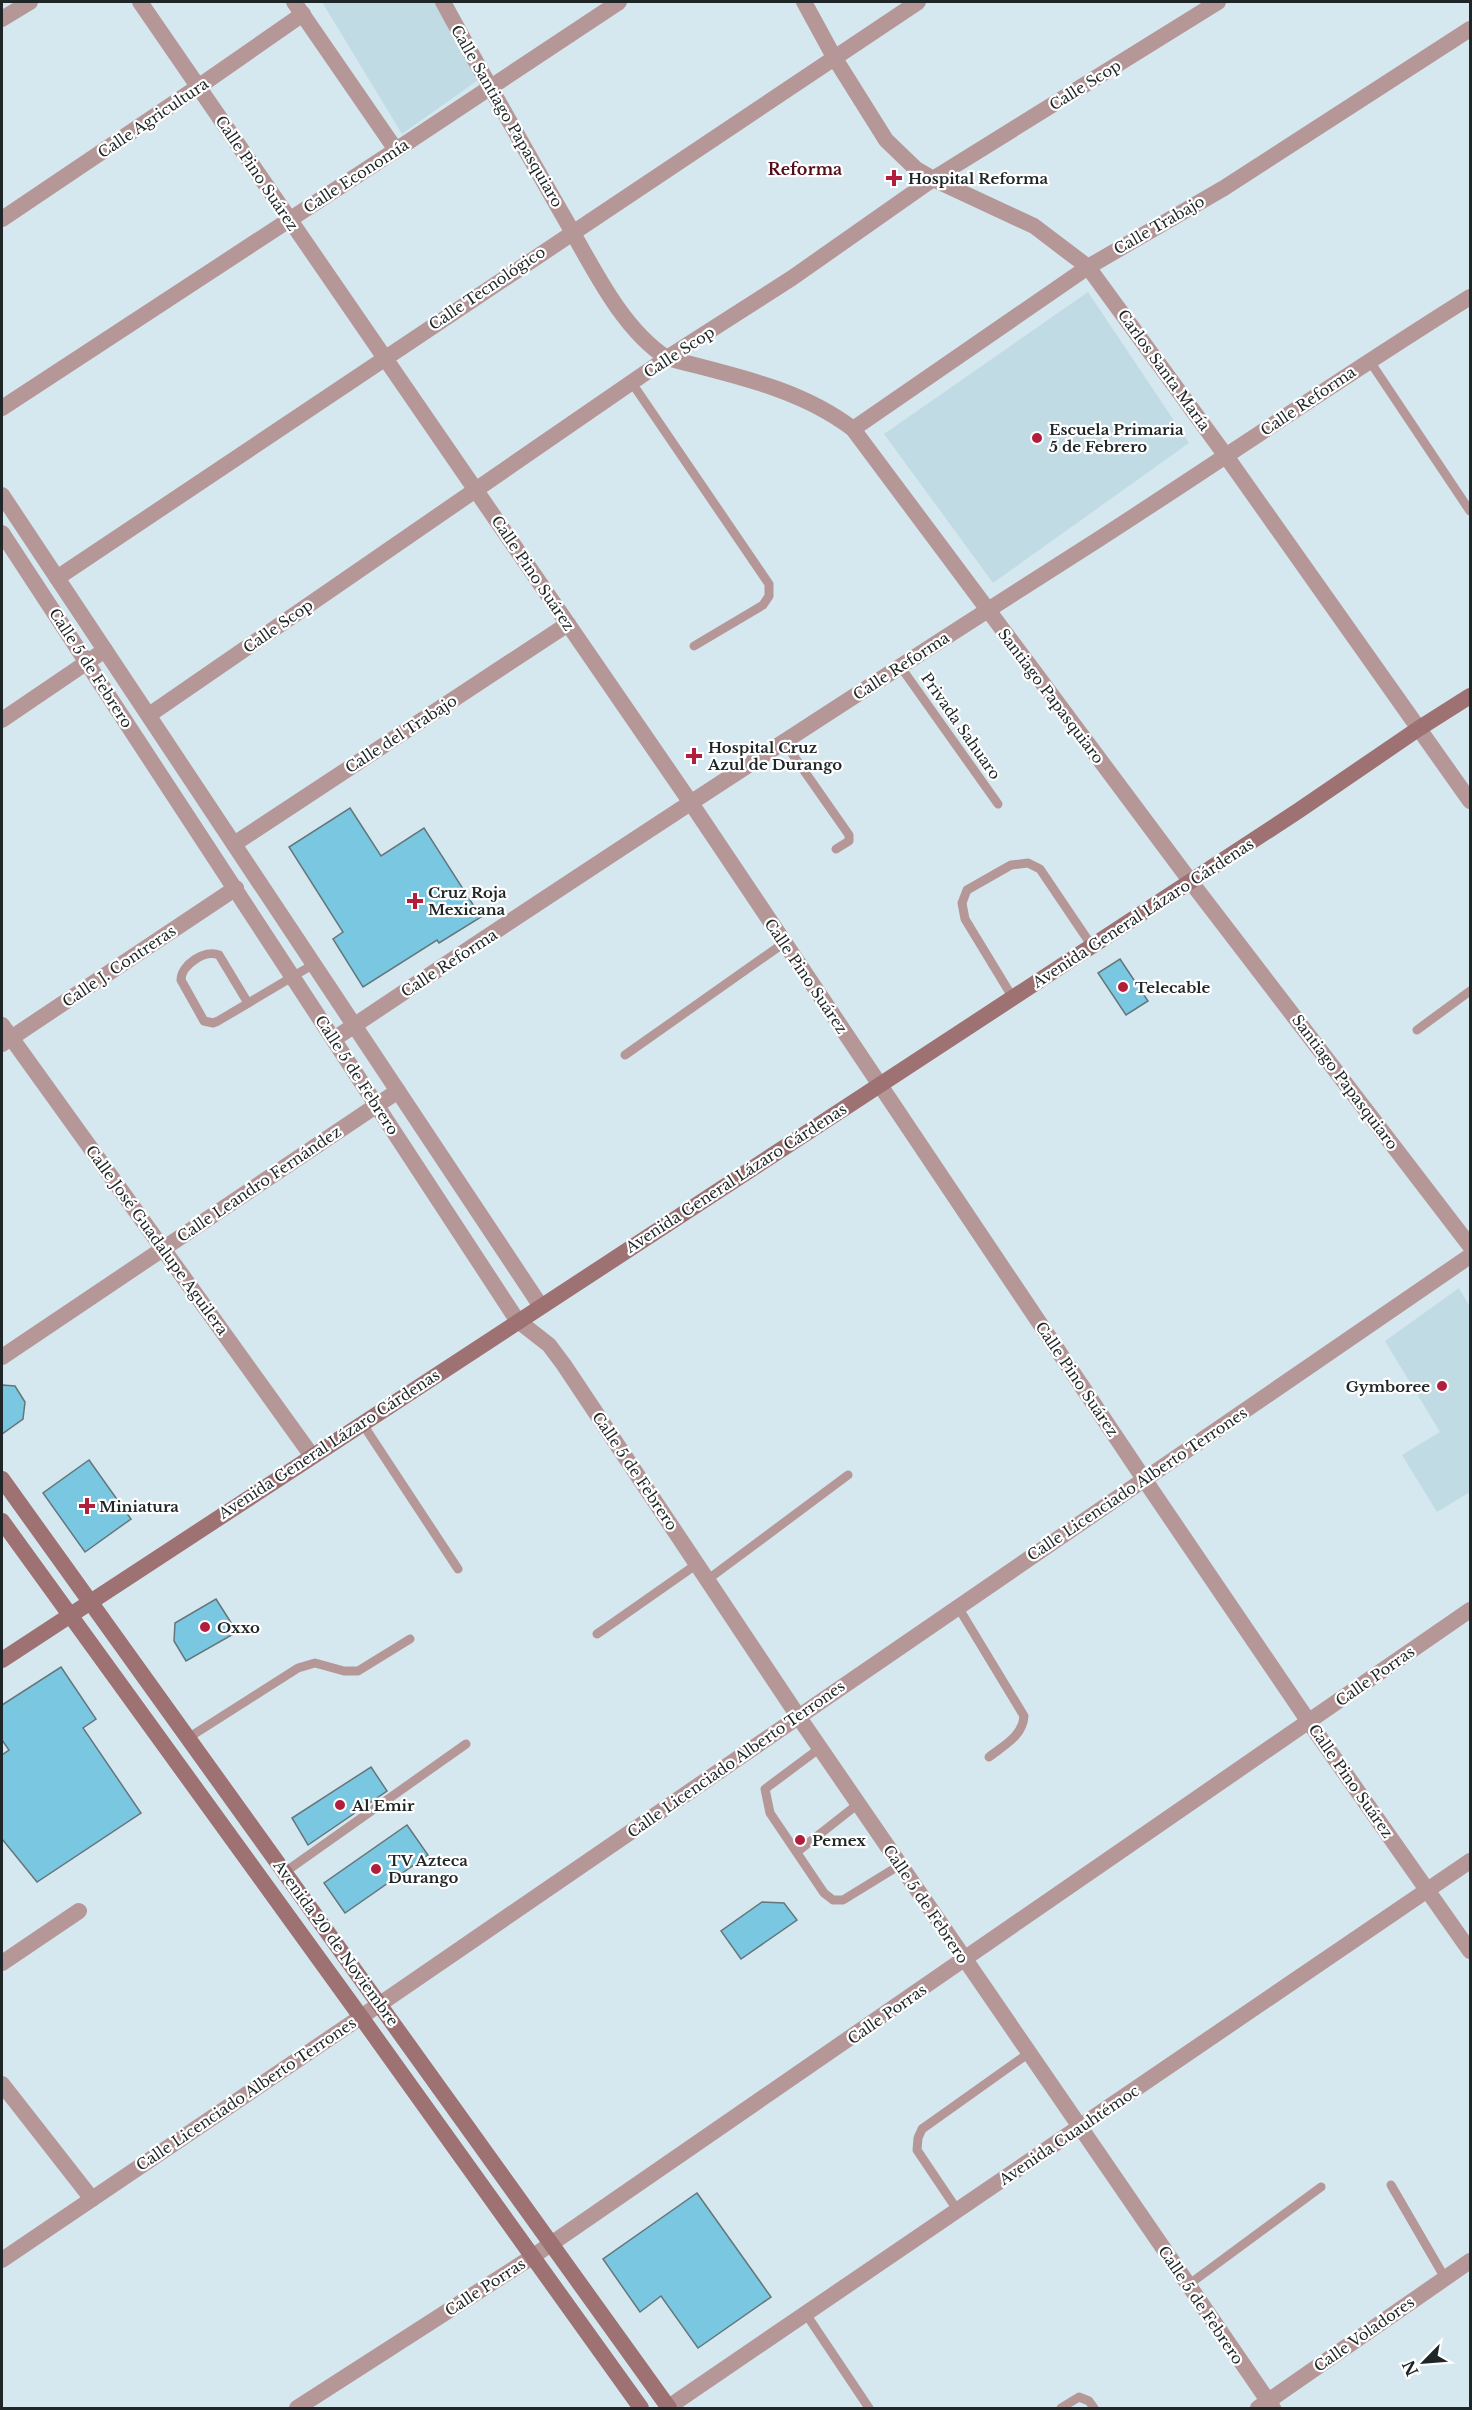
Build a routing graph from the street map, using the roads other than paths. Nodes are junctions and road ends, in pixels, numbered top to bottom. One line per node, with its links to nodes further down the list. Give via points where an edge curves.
1 (30, 2): 9 (street)
2 (140, 2): 12 (street, Calle Pino Suárez)
3 (442, 2): 13 (street, Calle Santiago Papasquiaro)
4 (619, 2): 13 (street, Calle Economía)
5 (804, 2): 11 (street, Carlos Santa María)
6 (918, 2): 11 (street, Calle Tecnológico)
7 (1218, 2): 15 (street, Calle Scop)
8 (298, 8): 12 (street, Calle Agricultura); 14 (street)
9 (2, 20)
10 (1470, 28): 19 (street, Calle Trabajo, via 1224,188)
11 (834, 57): 15 (street, Carlos Santa María, via 886,140 916,169); 18 (street, Calle Tecnológico)
12 (198, 87): 16 (street, Calle Agricultura); 17 (street, Calle Pino Suárez)
13 (490, 89): 14 (street, Calle Economía); 18 (street, Calle Santiago Papasquiaro)
14 (396, 150): 17 (street, Calle Economía)
15 (933, 179): 19 (street, Carlos Santa María, via 1034,226); 22 (street, Calle Scop, via 792,278)
16 (2, 219)
17 (289, 220): 21 (street, Calle Pino Suárez); 25 (street, Calle Economía)
18 (572, 231): 21 (street, Calle Tecnológico); 22 (street, Santiago Papasquiaro, via 625,317 652,348)
19 (1088, 267): 26 (street, Calle Trabajo); 27 (street, Carlos Santa María)
20 (1470, 297): 23 (street, Calle Reforma)
21 (384, 358): 28 (street, Calle Pino Suárez); 32 (street, Calle Tecnológico)
22 (667, 358): 24 (street, Calle Scop); 26 (street, Santiago Papasquiaro, via 790,394 832,413)
23 (1369, 360): 27 (street, Calle Reforma); 30 (lane)
24 (632, 383): 28 (street, Calle Scop); 35 (lane, via 769,584 769,596 763,605)
25 (2, 408)
26 (853, 429): 33 (street, Santiago Papasquiaro)
27 (1226, 456): 33 (street, Calle Reforma); 42 (street, Carlos Santa María)
28 (476, 490): 34 (street, Calle Pino Suárez); 40 (street, Calle Scop)
29 (2, 495): 32 (street, Calle 5 de Febrero)
30 (1470, 511)
31 (2, 533): 37 (street, Calle 5 de Febrero)
32 (57, 578): 36 (street, Calle 5 de Febrero)
33 (986, 610): 38 (street, Calle Reforma); 49 (street, Santiago Papasquiaro)
34 (568, 624): 45 (street, Calle Pino Suárez); 47 (street, Calle del Trabajo)
35 (694, 646)
36 (105, 650): 37 (street); 40 (street, Calle 5 de Febrero)
37 (87, 662): 41 (street); 50 (street, Calle 5 de Febrero)
38 (900, 666): 43 (street, Calle Reforma); 46 (lane, Privada Sahuaro)
39 (1470, 696): 42 (main road, Avenida General Lázaro Cárdenas)
40 (149, 715): 47 (street, Calle 5 de Febrero)
41 (2, 720)
42 (1418, 729): 44 (street, Carlos Santa María); 49 (main road, Avenida General Lázaro Cárdenas)
43 (784, 742): 45 (street, Calle Reforma); 48 (lane, via 849,835 849,841)
44 (1470, 801)
45 (691, 803): 51 (street, Calle Pino Suárez); 58 (street, Calle Reforma)
46 (998, 804)
47 (234, 844): 53 (street, Calle 5 de Febrero)
48 (836, 849)
49 (1191, 882): 52 (main road, Avenida General Lázaro Cárdenas); 66 (street, Santiago Papasquiaro)
50 (236, 888): 54 (street, Calle 5 de Febrero); 60 (street, Calle J. Contreras)
51 (784, 943): 62 (lane); 63 (street, Calle Pino Suárez)
52 (1092, 946): 56 (main road, Avenida General Lázaro Cárdenas); 56 (lane, via 1035,866 1011,865 967,890 962,903 966,919)
53 (314, 964): 54 (lane); 58 (street, Calle 5 de Febrero)
54 (293, 976): 57 (lane); 61 (street, Calle 5 de Febrero)
55 (1470, 991): 59 (lane)
56 (1012, 998): 63 (main road, Avenida General Lázaro Cárdenas)
57 (248, 1004): 57 (lane, via 219,955 207,954 181,973 181,980 208,1023)
58 (354, 1025): 61 (street, Calle Reforma); 64 (street, Calle 5 de Febrero)
59 (1418, 1030)
60 (5, 1036): 67 (street, Calle José Guadalupe Aguilera)
61 (334, 1039): 65 (street, Calle 5 de Febrero)
62 (625, 1055)
63 (879, 1085): 69 (main road, Avenida General Lázaro Cárdenas); 76 (street, Calle Pino Suárez)
64 (398, 1091): 65 (street, Calle Leandro Fernández); 69 (street, Calle 5 de Febrero)
65 (376, 1106): 67 (street, Calle Leandro Fernández); 70 (street, Calle 5 de Febrero)
66 (1470, 1246)
67 (163, 1249): 71 (street, Calle Leandro Fernández); 73 (street, Calle José Guadalupe Aguilera)
68 (1470, 1256): 76 (street, Calle Licenciado Alberto Terrones)
69 (540, 1305): 70 (main road, Avenida General Lázaro Cárdenas)
70 (517, 1320): 72 (main road, Avenida General Lázaro Cárdenas); 78 (street, Calle 5 de Febrero, via 549,1345 564,1365)
71 (2, 1357)
72 (362, 1423): 73 (main road, Avenida General Lázaro Cárdenas); 79 (lane)
73 (312, 1456): 81 (main road, Avenida General Lázaro Cárdenas)
74 (848, 1475): 80 (lane)
75 (2, 1479): 81 (main road, Avenida 20 de Noviembre)
76 (1144, 1479): 82 (street, Calle Licenciado Alberto Terrones); 89 (street, Calle Pino Suárez)
77 (2, 1521): 84 (main road, Avenida 20 de Noviembre)
78 (697, 1564): 80 (street, Calle 5 de Febrero); 85 (lane)
79 (458, 1569)
80 (707, 1580): 88 (street, Calle 5 de Febrero)
81 (89, 1602): 84 (main road, Avenida General Lázaro Cárdenas); 90 (main road, Avenida 20 de Noviembre)
82 (958, 1606): 88 (street, Calle Licenciado Alberto Terrones); 93 (lane, via 1024,1716 1016,1736)
83 (1470, 1610): 89 (street, Calle Porras)
84 (69, 1615): 87 (main road, Avenida General Lázaro Cárdenas); 105 (main road, Avenida 20 de Noviembre)
85 (597, 1634)
86 (410, 1639): 90 (lane, via 358,1671 315,1663 298,1668)
87 (2, 1660)
88 (798, 1716): 92 (street, Calle 5 de Febrero); 104 (street, Calle Licenciado Alberto Terrones)
89 (1309, 1722): 99 (street, Calle Pino Suárez); 102 (street, Calle Porras)
90 (188, 1738): 98 (main road, Avenida 20 de Noviembre)
91 (466, 1744): 98 (lane)
92 (820, 1748): 94 (street, Calle 5 de Febrero); 95 (lane, via 765,1789 770,1813)
93 (988, 1757)
94 (858, 1804): 95 (lane); 97 (street, Calle 5 de Febrero)
95 (796, 1852): 97 (lane, via 832,1900 843,1900)
96 (1470, 1861): 99 (street, Avenida Cuauhtémoc)
97 (900, 1865): 102 (street, Calle 5 de Febrero)
98 (285, 1872): 104 (main road, Avenida 20 de Noviembre)
99 (1427, 1890): 101 (street, Calle Pino Suárez); 108 (street, Avenida Cuauhtémoc)
100 (79, 1911): 103 (street)
101 (1470, 1951)
102 (965, 1960): 106 (street, Calle 5 de Febrero); 113 (street, Calle Porras)
103 (2, 1963)
104 (380, 2004): 105 (street, Calle Licenciado Alberto Terrones); 113 (main road, Avenida 20 de Noviembre)
105 (361, 2016): 111 (street, Calle Licenciado Alberto Terrones); 114 (main road, Avenida 20 de Noviembre)
106 (1029, 2053): 108 (street, Calle 5 de Febrero); 112 (lane, via 922,2129 918,2150)
107 (2, 2084): 111 (street)
108 (1080, 2128): 112 (street, Avenida Cuauhtémoc); 118 (street, Calle 5 de Febrero)
109 (1391, 2185): 117 (lane)
110 (1321, 2187): 118 (lane)
111 (92, 2199): 115 (street, Calle Licenciado Alberto Terrones)
112 (958, 2211): 119 (street, Avenida Cuauhtémoc)
113 (550, 2244): 114 (street, Calle Porras); 121 (main road, Avenida 20 de Noviembre)
114 (532, 2257): 122 (street, Calle Porras); 123 (main road, Avenida 20 de Noviembre)
115 (2, 2260)
116 (1470, 2261): 117 (street, Calle Voladores)
117 (1445, 2278): 120 (street, Calle Voladores)
118 (1188, 2285): 120 (street, Calle 5 de Febrero)
119 (807, 2314): 121 (street, Avenida Cuauhtémoc); 124 (lane)
120 (1266, 2406)
121 (668, 2408)
122 (297, 2409)
123 (641, 2409)
124 (869, 2409)
125 (1061, 2409): 126 (lane, via 1079,2397)
126 (1094, 2409)

